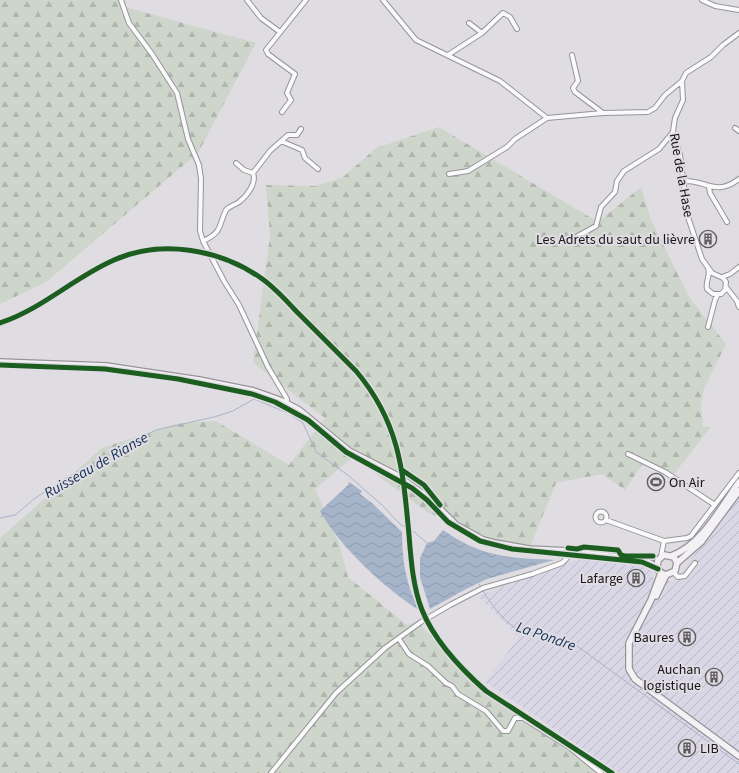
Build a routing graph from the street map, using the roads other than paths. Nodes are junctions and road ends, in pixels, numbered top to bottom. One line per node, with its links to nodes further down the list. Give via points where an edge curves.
1 (121, 0): 32 (street, via 129,23 177,93 188,139 199,167 200,231)
2 (247, 0): 9 (street, via 261,18)
3 (306, 0): 9 (street)
4 (383, 0): 13 (street, via 416,40)
5 (702, 0): 6 (street, via 715,6)
6 (739, 10)
7 (469, 23): 10 (street)
8 (517, 29): 10 (street, via 510,17 503,13)
9 (280, 32): 15 (street, via 266,50 295,74 287,93 292,100)
10 (482, 33): 13 (street)
11 (739, 33): 14 (street, via 686,74)
12 (572, 54): 16 (street, via 578,81 573,88 575,92)
13 (448, 55): 17 (street, via 500,80)
14 (682, 81): 16 (street, via 648,112); 20 (street, Rue de la Hase, via 683,100 675,118)
15 (282, 112)
16 (603, 113): 17 (street)
17 (547, 118): 26 (street, via 506,148 468,171)
18 (735, 128): 21 (street)
19 (301, 129): 22 (street, via 297,135 289,134)
20 (673, 131): 28 (street, Rue de la Hase); 31 (street, via 660,148 624,171 617,181 615,192 602,207 596,226)
21 (739, 131)
22 (281, 141): 24 (street, via 302,150 305,158); 25 (street)
23 (236, 163): 25 (street)
24 (318, 169)
25 (252, 173): 32 (street, via 254,181 244,198 228,208 215,234)
26 (449, 174)
27 (739, 179): 29 (street, via 730,185)
28 (684, 181): 29 (street); 34 (street, Rue de la Hase, via 690,224 702,259)
29 (709, 187): 30 (street)
30 (727, 222)
31 (576, 237)
32 (203, 241): 48 (street, via 239,304 268,367 283,392)
33 (739, 267): 35 (street)
34 (708, 268): 36 (street); 37 (street)
35 (730, 274): 36 (street); 38 (street)
36 (719, 276): 37 (street); 38 (street)
37 (709, 279): 41 (street, via 707,289)
38 (726, 282): 39 (street)
39 (726, 287): 40 (street); 43 (street)
40 (723, 292): 42 (street); 43 (street)
41 (713, 294): 42 (street); 44 (street)
42 (718, 294): 44 (street)
43 (731, 294): 45 (street)
44 (715, 300): 46 (street)
45 (739, 307)
46 (708, 327)
47 (0, 362): 48 (main road, via 114,367 199,380 263,394)
48 (284, 403): 57 (main road, via 356,455 398,476 470,534 494,543 530,549)
49 (628, 454): 53 (street, via 665,472)
50 (739, 473): 53 (street)
51 (739, 482): 58 (main road, via 697,538 678,553)
52 (739, 491): 61 (main road, via 702,542)
53 (715, 505): 55 (street, via 691,536)
54 (606, 520): 55 (street)
55 (664, 541): 56 (street)
56 (664, 549): 58 (street); 59 (street)
57 (567, 551): 60 (main road); 66 (street, via 564,562 482,589 436,613)
58 (669, 555): 59 (main road); 61 (main road)
59 (661, 557): 60 (main road); 63 (main road)
60 (634, 560): 63 (main road, via 648,561)
61 (677, 563): 64 (main road)
62 (695, 563): 64 (street, via 685,576)
63 (657, 567): 65 (main road)
64 (674, 573): 65 (main road)
65 (663, 574): 67 (main road, via 629,643 629,669 635,679)
66 (399, 639): 68 (street, via 336,692); 69 (street, via 409,654 428,666 458,694 486,711 503,731 508,731 515,718 523,718 569,747)
67 (739, 756)
68 (271, 773)
69 (601, 773)

